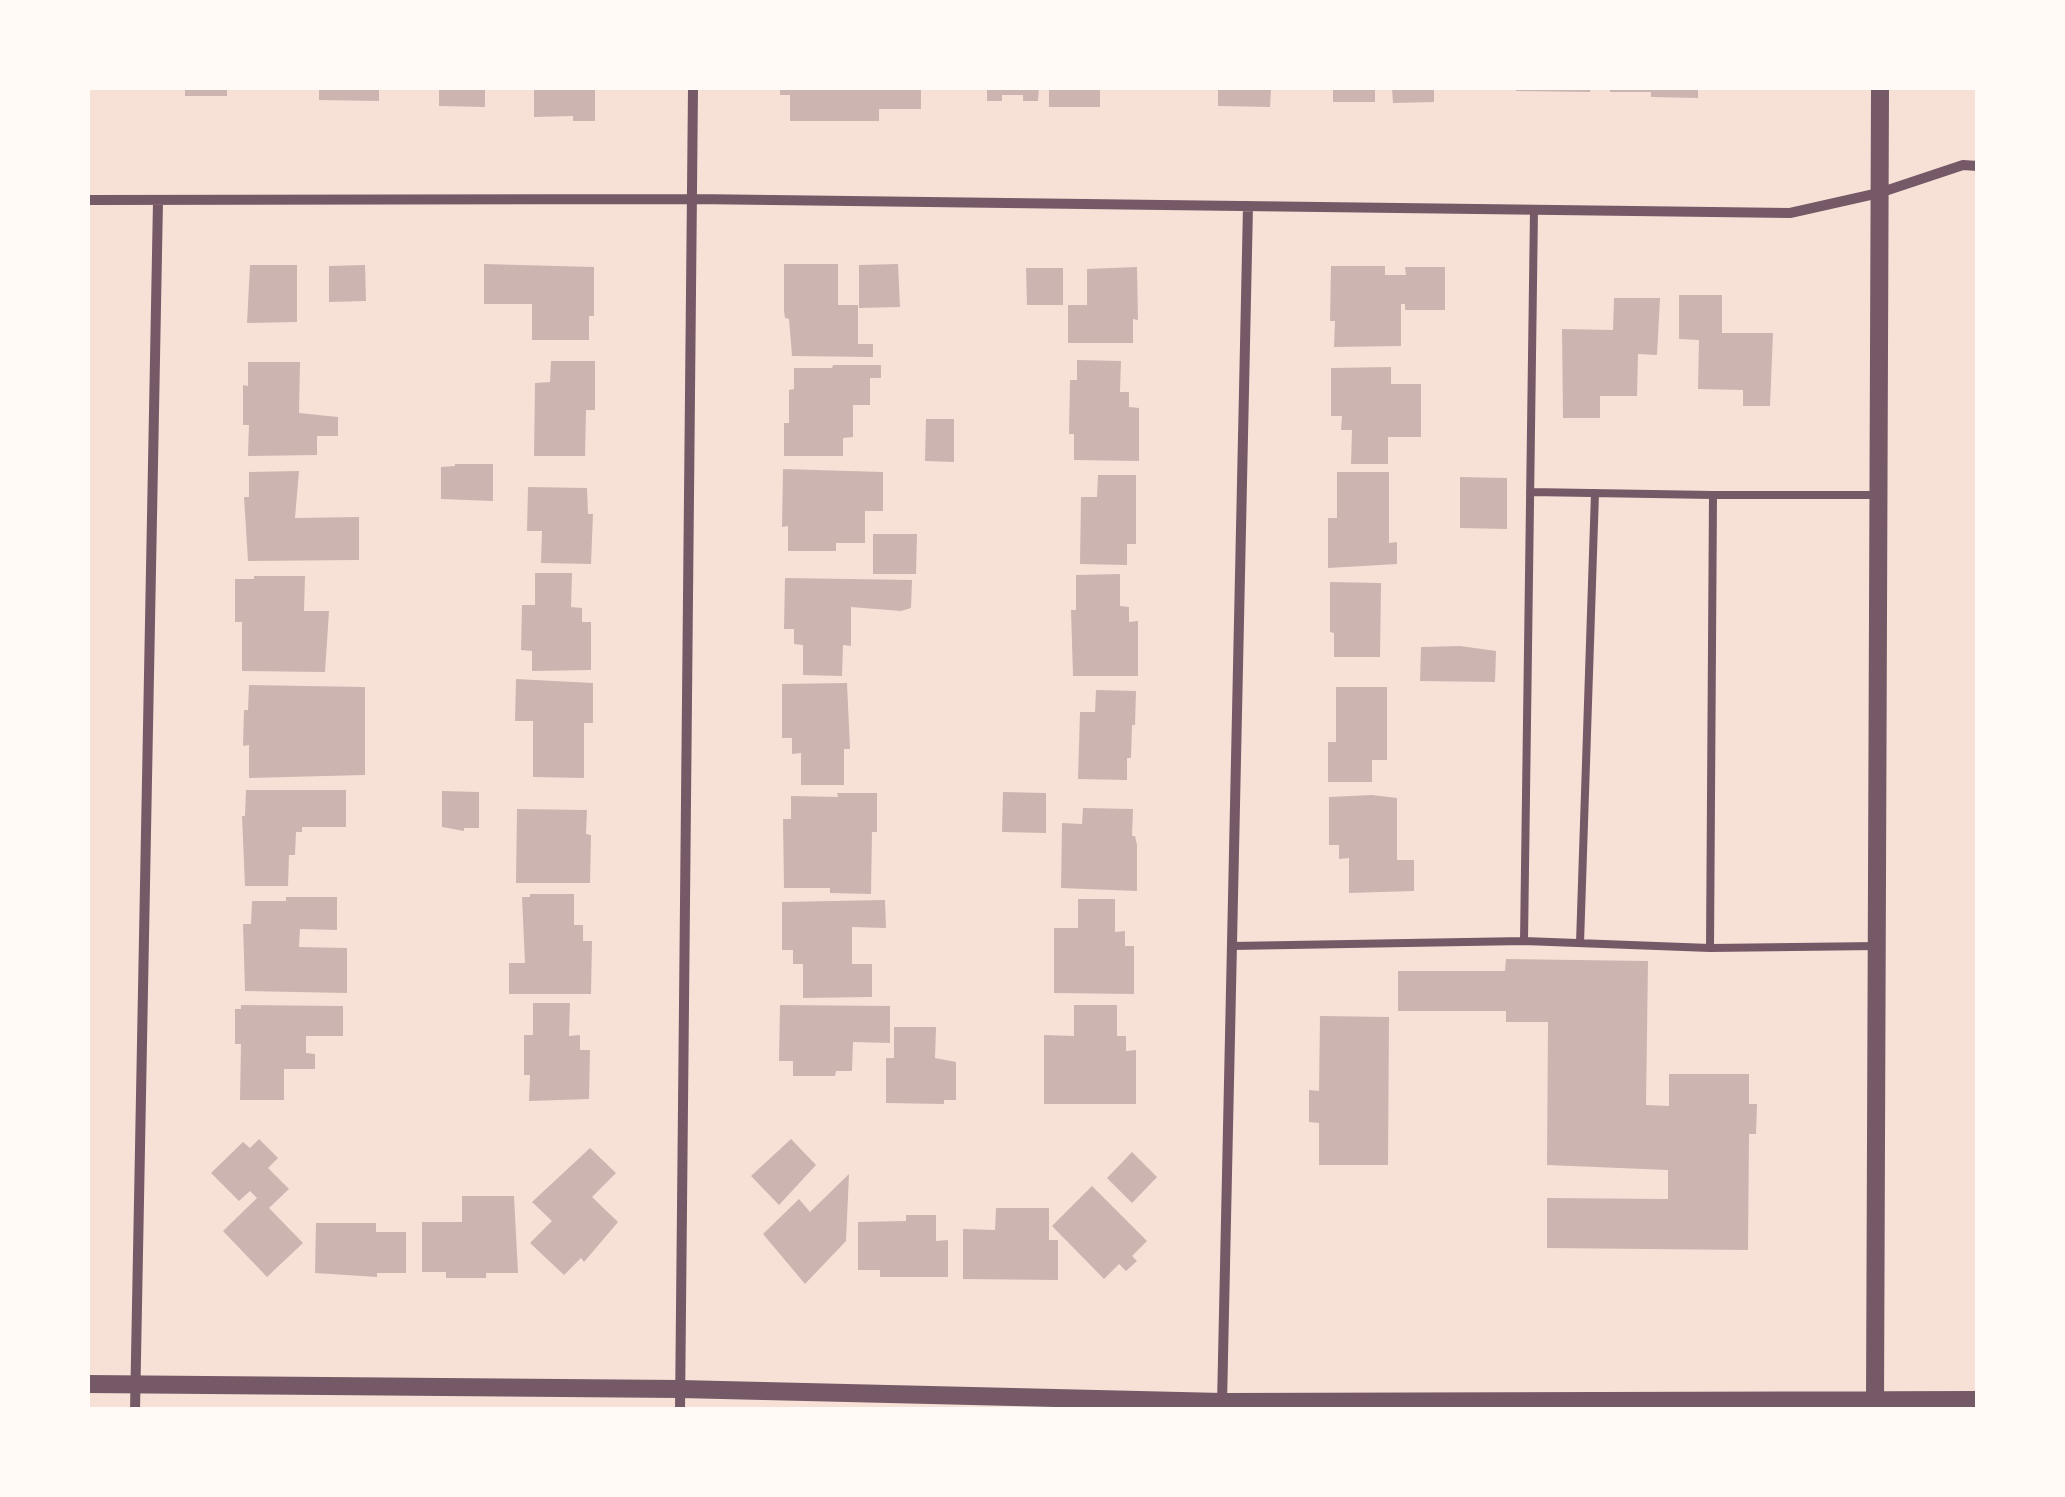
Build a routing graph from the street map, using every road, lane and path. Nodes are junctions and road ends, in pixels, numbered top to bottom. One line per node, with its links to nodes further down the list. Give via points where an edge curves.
1 (693, 88): 5 (street)
2 (1880, 88): 4 (street)
3 (1978, 166): 4 (street)
4 (1878, 193): 9 (street, via 1790,213); 12 (street)
5 (693, 199): 7 (street); 8 (street); 21 (street)
6 (88, 200): 7 (street)
7 (158, 201): 20 (street)
8 (1248, 206): 9 (street); 16 (street)
9 (1534, 210): 10 (lane)
10 (1530, 492): 11 (lane); 14 (lane)
11 (1595, 493): 13 (lane); 15 (lane)
12 (1878, 494): 13 (lane); 17 (street)
13 (1713, 496): 18 (lane)
14 (1524, 942): 15 (lane); 16 (lane)
15 (1580, 944): 18 (lane)
16 (1232, 946): 23 (street)
17 (1877, 946): 18 (lane); 24 (street)
18 (1710, 948)
19 (88, 1384): 20 (street)
20 (136, 1384): 21 (street); 25 (street)
21 (680, 1389): 23 (street); 26 (street)
22 (1978, 1400): 24 (street)
23 (1222, 1406): 24 (street)
24 (1875, 1406)
25 (136, 1410)
26 (680, 1410)

